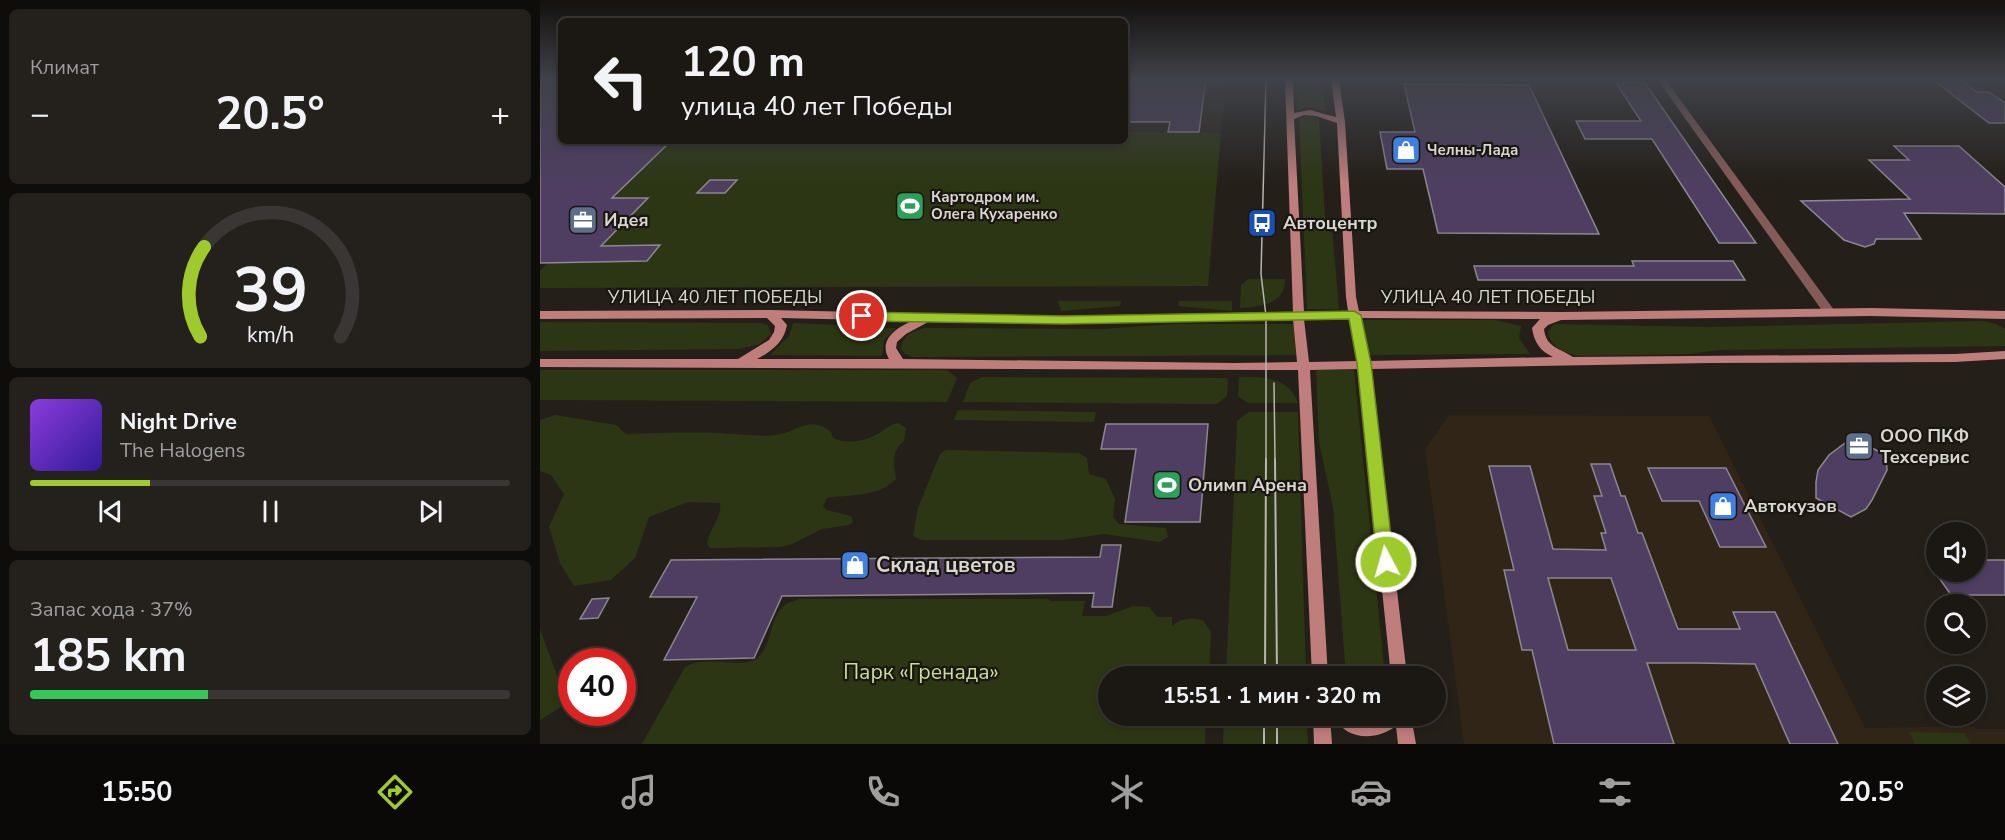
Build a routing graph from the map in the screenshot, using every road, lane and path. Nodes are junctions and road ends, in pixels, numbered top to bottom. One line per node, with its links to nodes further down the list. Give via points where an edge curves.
1 (1291, 114): 6 (street)
2 (1298, 114): 6 (street)
3 (1317, 114): 7 (street)
4 (1340, 114): 7 (street)
5 (1686, 114): 8 (street)
6 (1291, 118): 12 (street)
7 (1341, 122): 11 (street)
8 (1830, 313): 13 (street, УЛИЦА 40 ЛЕТ ПОБЕДЫ); 14 (street, УЛИЦА 40 ЛЕТ ПОБЕДЫ)
9 (770, 314): 10 (street, УЛИЦА 40 ЛЕТ ПОБЕДЫ); 15 (street, УЛИЦА 40 ЛЕТ ПОБЕДЫ); 19 (street, via 781,325 781,332 760,353)
10 (540, 315)
11 (1354, 315): 12 (street, УЛИЦА 40 ЛЕТ ПОБЕДЫ); 13 (street, УЛИЦА 40 ЛЕТ ПОБЕДЫ); 21 (street)
12 (1300, 316): 15 (street, УЛИЦА 40 ЛЕТ ПОБЕДЫ); 22 (street)
13 (1561, 316): 17 (street, via 1544,322 1538,328 1538,336 1555,355)
14 (2005, 316)
15 (932, 318): 20 (street, via 910,327 892,341 891,355)
16 (2005, 355): 17 (street)
17 (1581, 361): 21 (street)
18 (540, 363): 19 (street)
19 (740, 363): 20 (street)
20 (900, 363): 22 (street)
21 (1364, 363): 22 (street); 26 (street)
22 (1304, 365): 23 (street)
23 (1320, 653): 24 (street); 25 (street)
24 (1320, 666)
25 (1324, 666)
26 (1398, 666)
27 (1322, 726): 31 (street)
28 (1356, 726): 29 (street)
29 (1383, 726)
30 (1404, 726): 32 (street)
31 (1323, 744)
32 (1407, 744)

